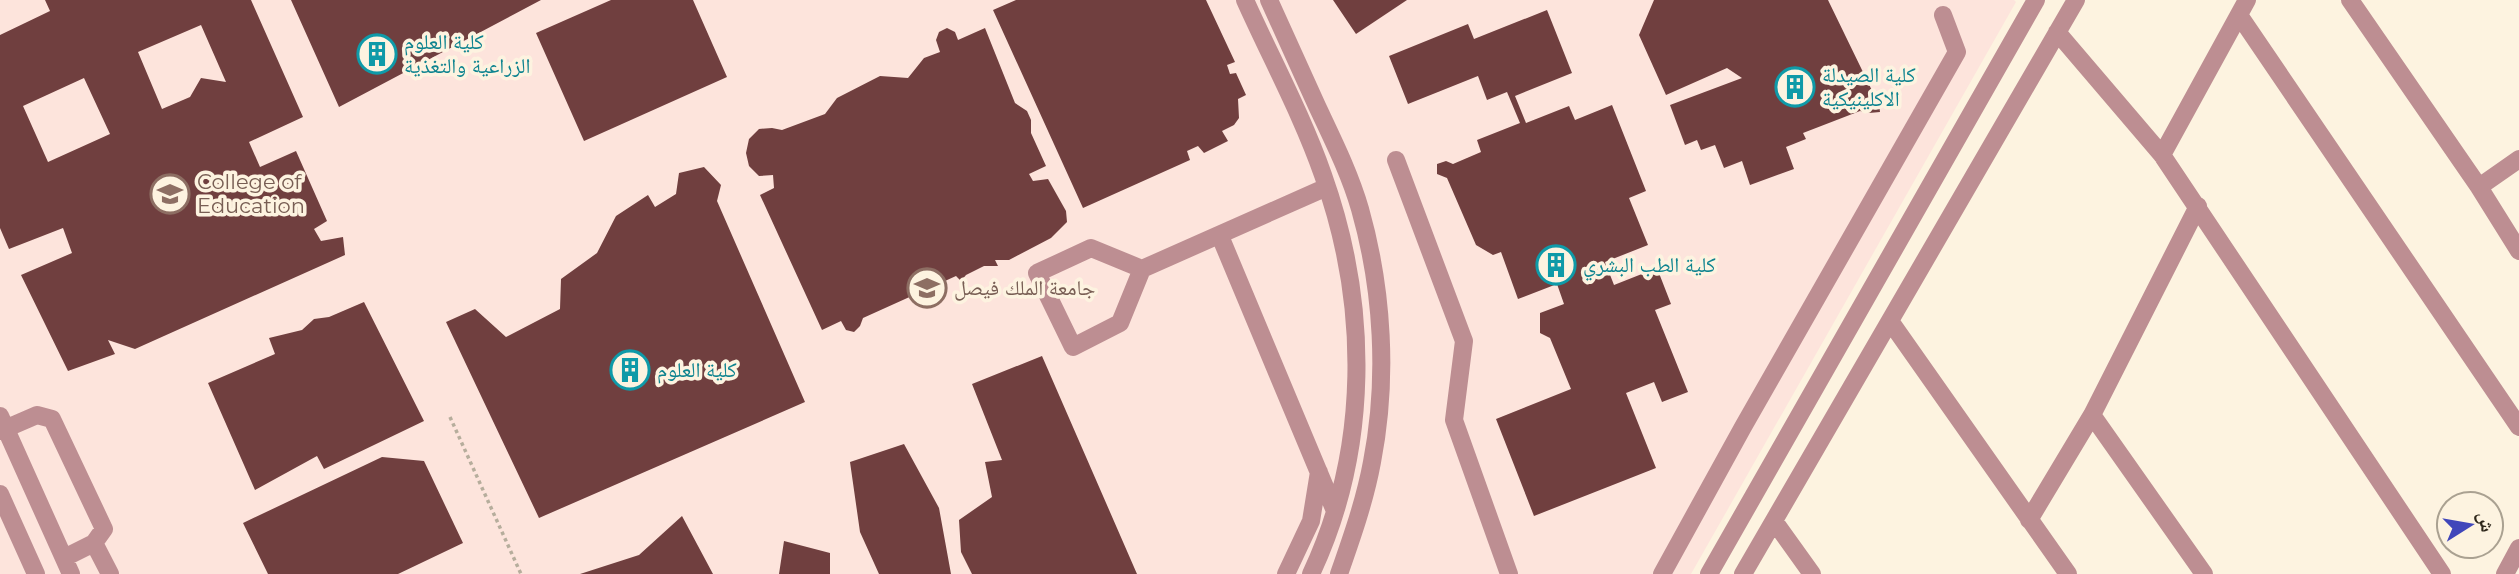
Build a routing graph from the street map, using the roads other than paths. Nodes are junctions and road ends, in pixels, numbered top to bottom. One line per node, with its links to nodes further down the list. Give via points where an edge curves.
1 (1245, 0): 12 (street)
2 (1269, 0): 34 (street, via 1339,153 1360,209 1374,272 1381,387 1372,460)
3 (2036, 0): 37 (street)
4 (2076, 0): 8 (street)
5 (2350, 0): 13 (street)
6 (2243, 8): 9 (street); 21 (street)
7 (1944, 15): 36 (street, via 1957,52)
8 (2057, 32): 9 (street); 18 (street)
9 (2162, 155): 14 (street)
10 (2519, 159): 13 (street)
11 (1396, 160): 35 (street, via 1464,341 1454,420)
12 (1327, 187): 15 (street); 24 (street, via 1350,278 1357,333 1349,455)
13 (2479, 187): 16 (street)
14 (2198, 206): 19 (street); 42 (street)
15 (1220, 236): 17 (street); 22 (street)
16 (2519, 251)
17 (1142, 269): 17 (street, via 1090,248 1037,274 1073,347 1120,323)
18 (1890, 321): 25 (street); 26 (street)
19 (2092, 415): 25 (street); 41 (street)
20 (2, 425): 27 (street, via 37,415 51,419 104,528); 29 (street)
21 (2519, 427)
22 (1319, 472): 24 (street); 32 (street, via 1311,521)
23 (0, 494): 30 (street)
24 (1335, 511): 33 (street)
25 (2029, 520): 40 (street)
26 (1774, 521): 38 (street); 39 (street)
27 (94, 543): 29 (street); 31 (street)
28 (2519, 548): 43 (street)
29 (67, 566)
30 (36, 574)
31 (110, 574)
32 (1286, 574)
33 (1311, 574)
34 (1339, 574)
35 (1509, 574)
36 (1662, 574)
37 (1709, 574)
38 (1743, 574)
39 (1812, 574)
40 (2068, 574)
41 (2204, 574)
42 (2442, 574)
43 (2505, 574)

